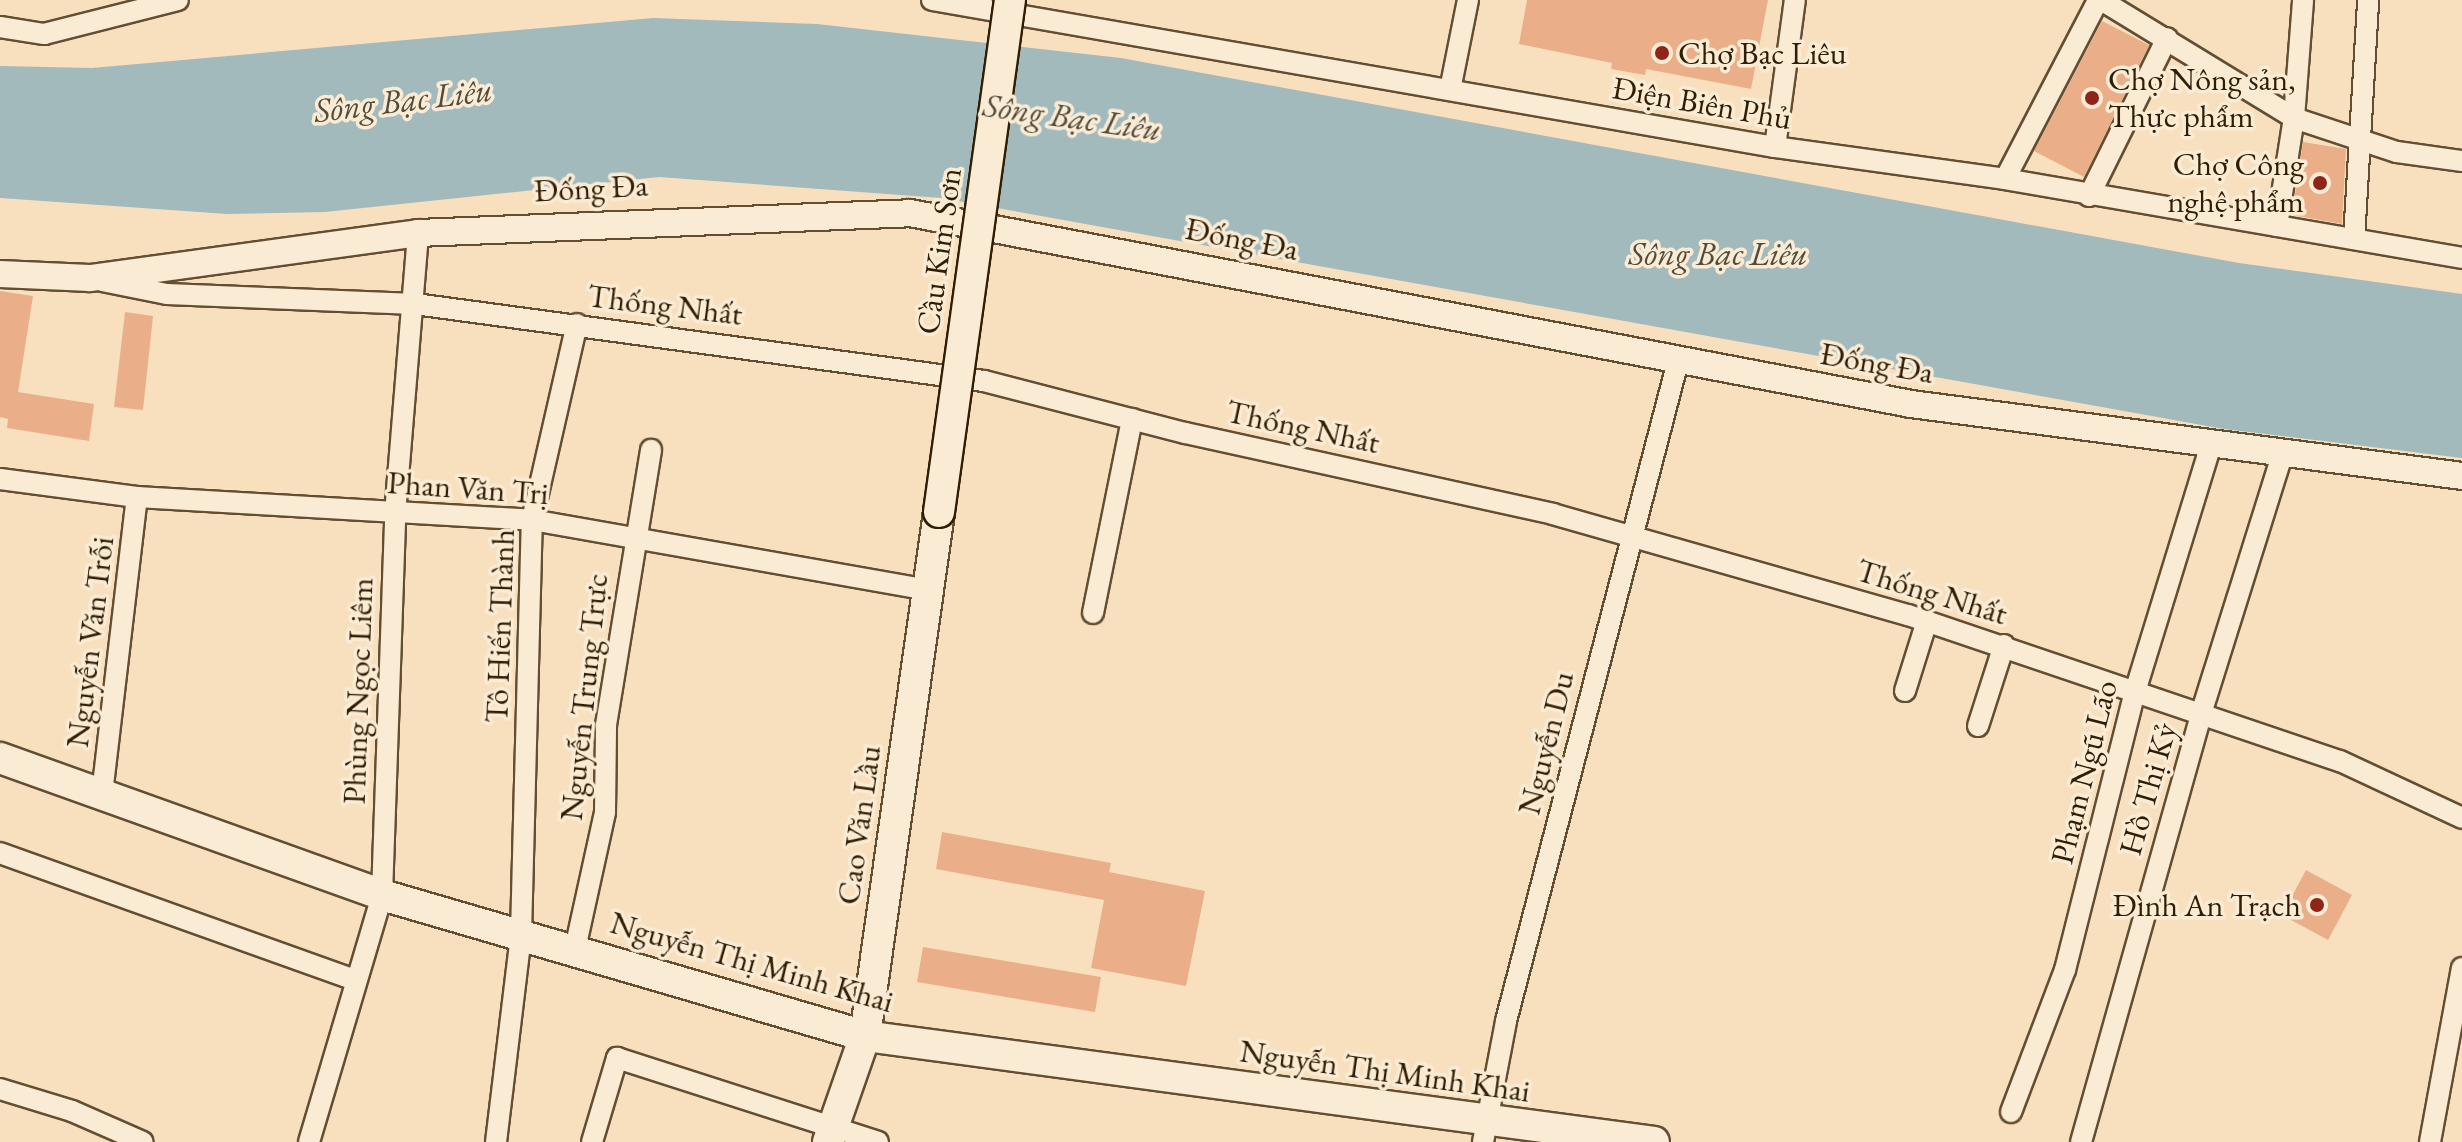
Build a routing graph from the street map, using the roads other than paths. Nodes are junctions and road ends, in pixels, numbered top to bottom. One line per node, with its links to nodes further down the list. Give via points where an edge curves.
1 (178, 0): 9 (street, via 44,34)
2 (932, 0): 11 (street, Điện Biên Phủ)
3 (1010, 0): 34 (main road, Cầu Kim Sơn, bridge)
4 (1468, 0): 11 (street)
5 (1795, 0): 14 (street)
6 (2099, 0): 10 (street); 16 (street)
7 (2303, 0): 12 (street)
8 (2368, 0): 13 (street)
9 (0, 27)
10 (2167, 38): 12 (street); 17 (street)
11 (1450, 90): 14 (street, Điện Biên Phủ)
12 (2294, 118): 13 (street); 18 (street)
13 (2360, 141): 15 (street); 20 (street)
14 (1775, 147): 16 (street, Điện Biên Phủ)
15 (2462, 161)
16 (2005, 179): 17 (street, Điện Biên Phủ)
17 (2089, 196): 18 (street, Điện Biên Phủ)
18 (2277, 226): 20 (street, Điện Biên Phủ)
19 (418, 233): 23 (street, Đống Đa); 24 (street, Phùng Ngọc Liêm); 26 (street, Đống Đa, via 910,213)
20 (2354, 239): 21 (street, Điện Biên Phủ)
21 (2462, 258)
22 (0, 274): 23 (street, Đống Đa)
23 (90, 278): 24 (street, Thống Nhất, via 167,294)
24 (415, 304): 25 (street, Thống Nhất); 35 (street, Phùng Ngọc Liêm)
25 (577, 324): 27 (street, Thống Nhất, via 984,381); 36 (street, Tô Hiến Thành)
26 (1678, 361): 28 (street, Đống Đa, via 1911,404); 38 (street, Nguyễn Du)
27 (1132, 419): 38 (street, Thống Nhất); 40 (street)
28 (2211, 445): 30 (street, Đống Đa); 44 (street, Phạm Ngũ Lão)
29 (651, 450): 37 (street, Nguyễn Trung Trực)
30 (2282, 455): 31 (street, Đống Đa); 45 (street, Hồ Thị Kỷ)
31 (2462, 476)
32 (0, 479): 33 (street, Phan Văn Trị)
33 (137, 497): 35 (street, Phan Văn Trị); 48 (street, Nguyễn Văn Trỗi)
34 (939, 512): 39 (main road, Cao Văn Lầu)
35 (395, 514): 36 (street, Phan Văn Trị); 51 (street, Phùng Ngọc Liêm)
36 (532, 520): 37 (street, Phan Văn Trị); 52 (street, Tô Hiến Thành)
37 (633, 534): 39 (street, Phan Văn Trị); 53 (street, Nguyễn Trung Trực, via 606,725 605,812)
38 (1630, 537): 41 (street, Thống Nhất); 59 (street, Nguyễn Du)
39 (928, 590): 56 (main road, Cao Văn Lầu)
40 (1093, 613)
41 (1927, 621): 42 (street, Thống Nhất); 43 (street)
42 (2004, 645): 44 (street, Thống Nhất); 46 (street)
43 (1905, 691)
44 (2134, 695): 45 (street, Thống Nhất); 58 (street, Phạm Ngũ Lão, via 2065,970)
45 (2201, 714): 49 (street, Thống Nhất, via 2340,761); 67 (street, Hồ Thị Kỷ)
46 (1978, 726)
47 (0, 758): 48 (main road, Nguyễn Thị Minh Khai)
48 (102, 794): 51 (main road, Nguyễn Thị Minh Khai)
49 (2462, 818)
50 (0, 853): 55 (street)
51 (382, 895): 52 (main road, Nguyễn Thị Minh Khai); 55 (street, Phùng Ngọc Liêm)
52 (521, 934): 53 (main road, Nguyễn Thị Minh Khai); 63 (street, Tô Hiến Thành)
53 (575, 949): 56 (main road, Nguyễn Thị Minh Khai)
54 (2462, 968): 68 (street)
55 (355, 980): 62 (street, Phùng Ngọc Liêm)
56 (865, 1036): 59 (main road, Nguyễn Thị Minh Khai); 60 (main road, Cao Văn Lầu)
57 (0, 1089): 61 (street, via 72,1111)
58 (2011, 1112)
59 (1484, 1132): 66 (main road, Nguyễn Thị Minh Khai)
60 (830, 1136): 64 (street, via 617,1058); 65 (street)
61 (143, 1142)
62 (309, 1142)
63 (496, 1142)
64 (592, 1142)
65 (878, 1142)
66 (1654, 1142)
67 (2081, 1142)
68 (2430, 1142)

